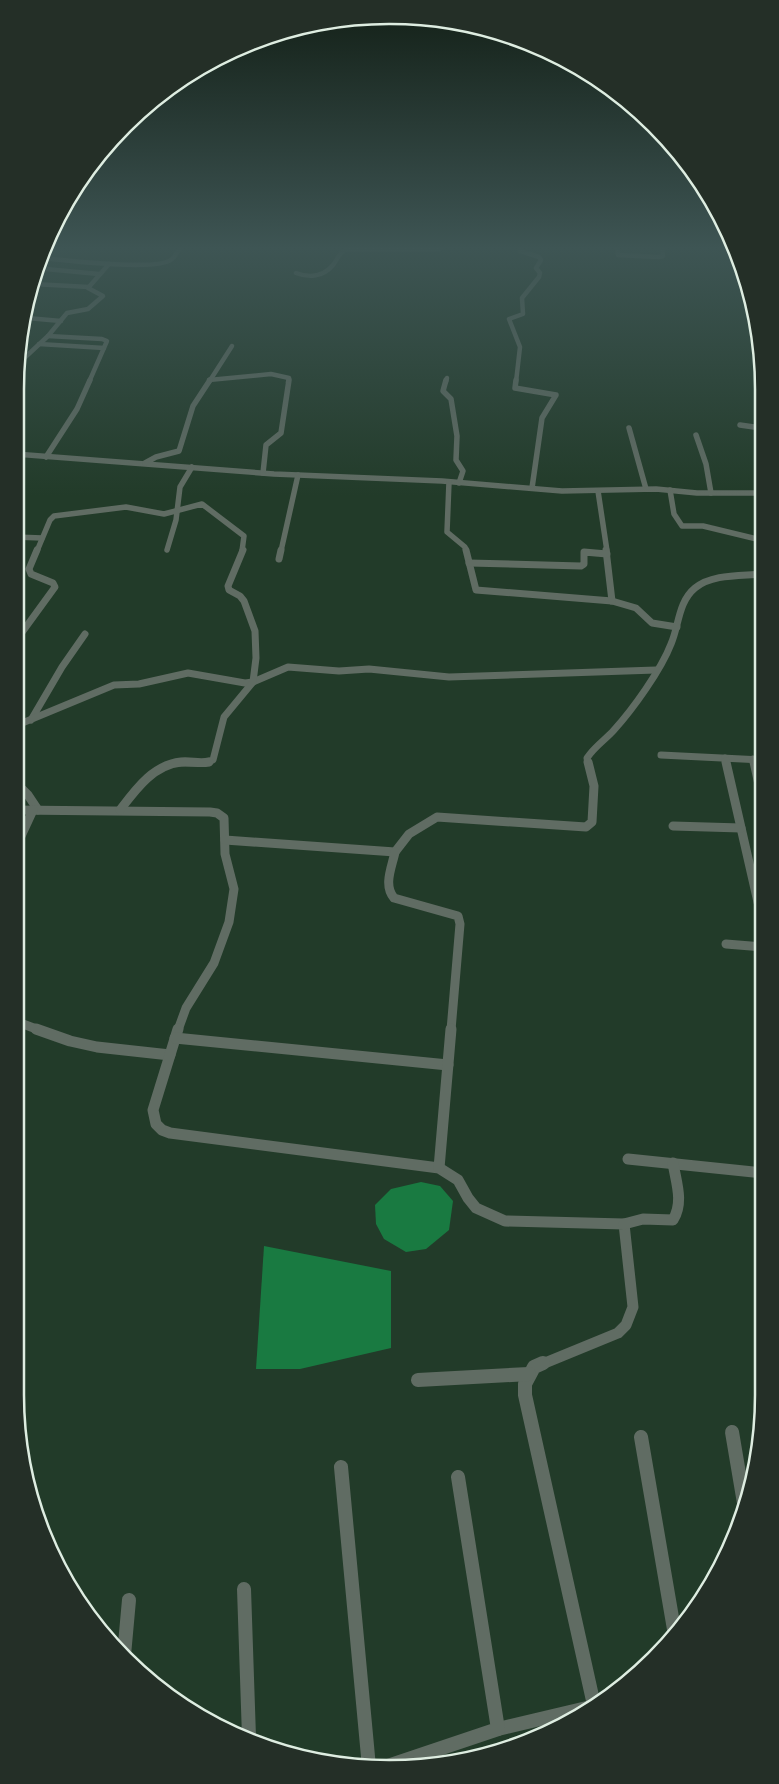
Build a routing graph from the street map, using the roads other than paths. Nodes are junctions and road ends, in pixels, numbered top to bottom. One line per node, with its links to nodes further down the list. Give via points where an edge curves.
1 (54, 329): 3 (street)
2 (513, 329): 24 (street, via 520,347 515,388 556,395 542,418)
3 (48, 336): 4 (street); 5 (street)
4 (76, 337): 6 (street); 8 (street, via 106,340)
5 (39, 344): 6 (street); 9 (street)
6 (70, 346): 8 (street)
7 (232, 346): 11 (street)
8 (104, 348): 17 (street, via 77,409)
9 (26, 357)
10 (446, 378): 23 (street, via 444,392 450,399 457,436 456,460 463,471)
11 (210, 380): 18 (street, via 193,406 179,451); 20 (street, via 261,375 289,378 281,433 266,445)
12 (740, 425): 13 (street)
13 (755, 427)
14 (629, 428): 25 (street)
15 (696, 435): 28 (street)
16 (24, 455): 17 (street)
17 (46, 457): 18 (street)
18 (144, 463): 19 (street)
19 (192, 467): 20 (street); 30 (street, via 180,487)
20 (263, 473): 21 (street)
21 (298, 475): 22 (street); 36 (street)
22 (449, 482): 23 (street); 37 (street, via 447,532 464,547)
23 (459, 483): 24 (street)
24 (532, 488): 27 (street)
25 (646, 489): 26 (street); 27 (street)
26 (670, 490): 28 (street); 33 (street, via 674,514 682,526 704,526)
27 (598, 491): 35 (street)
28 (711, 493): 29 (street)
29 (755, 493)
30 (178, 509): 32 (street, via 164,514 126,507 61,514 52,517); 34 (street); 44 (street, via 203,504 244,536 244,547 228,586 242,598 255,631)
31 (24, 537): 32 (street)
32 (42, 538): 41 (street, via 29,572 55,587)
33 (755, 539)
34 (167, 550)
35 (607, 554): 37 (street, via 584,552 584,564 581,566); 39 (street)
36 (279, 559)
37 (469, 563): 39 (street, via 478,591)
38 (755, 575): 40 (street, via 717,579 694,589 687,597)
39 (612, 601): 40 (street, via 636,608 652,623)
40 (677, 627): 43 (street)
41 (24, 629)
42 (85, 634): 45 (street)
43 (656, 670): 44 (street, via 449,677 369,668 338,671 292,666); 59 (street, via 616,728 587,758 594,786 590,825 581,828 445,816 409,834)
44 (253, 682): 45 (street, via 194,673 179,674 139,684 110,686); 54 (street, via 224,716 213,760 206,764 177,763 152,772)
45 (31, 720): 46 (street)
46 (24, 723)
47 (661, 755): 48 (street)
48 (725, 758): 49 (street); 56 (street)
49 (753, 759): 50 (street)
50 (755, 768)
51 (24, 791): 53 (street)
52 (24, 810): 53 (street)
53 (36, 810): 54 (street); 57 (street)
54 (120, 810): 58 (street, via 217,813 224,818)
55 (673, 826): 56 (street)
56 (741, 828): 60 (street)
57 (24, 832)
58 (225, 840): 59 (street); 64 (street, via 234,889 230,922 214,962 186,1008)
59 (396, 852): 66 (street, via 388,888 390,895 454,914 460,919)
60 (755, 892)
61 (726, 944): 62 (street)
62 (755, 946)
63 (24, 1024): 65 (street, via 97,1047)
64 (175, 1038): 65 (street); 66 (street)
65 (170, 1055): 69 (street, via 153,1110 156,1124 162,1130)
66 (448, 1065): 69 (street)
67 (628, 1159): 68 (street)
68 (673, 1163): 70 (street); 71 (street, via 679,1206 674,1220 643,1219)
69 (439, 1168): 71 (street, via 452,1174 473,1205 488,1215 505,1220)
70 (755, 1172)
71 (624, 1224): 72 (street, via 632,1307 626,1325 618,1333 534,1367)
72 (529, 1374): 73 (street); 83 (street, via 525,1395)
73 (418, 1380)
74 (732, 1432): 78 (street)
75 (641, 1437): 81 (street)
76 (341, 1467): 87 (street)
77 (458, 1477): 85 (street)
78 (742, 1492)
79 (244, 1589): 86 (street)
80 (129, 1600): 82 (street)
81 (674, 1624)
82 (125, 1646)
83 (591, 1700)
84 (572, 1711): 85 (street)
85 (498, 1729): 88 (street)
86 (249, 1732)
87 (368, 1759)
88 (408, 1759)

